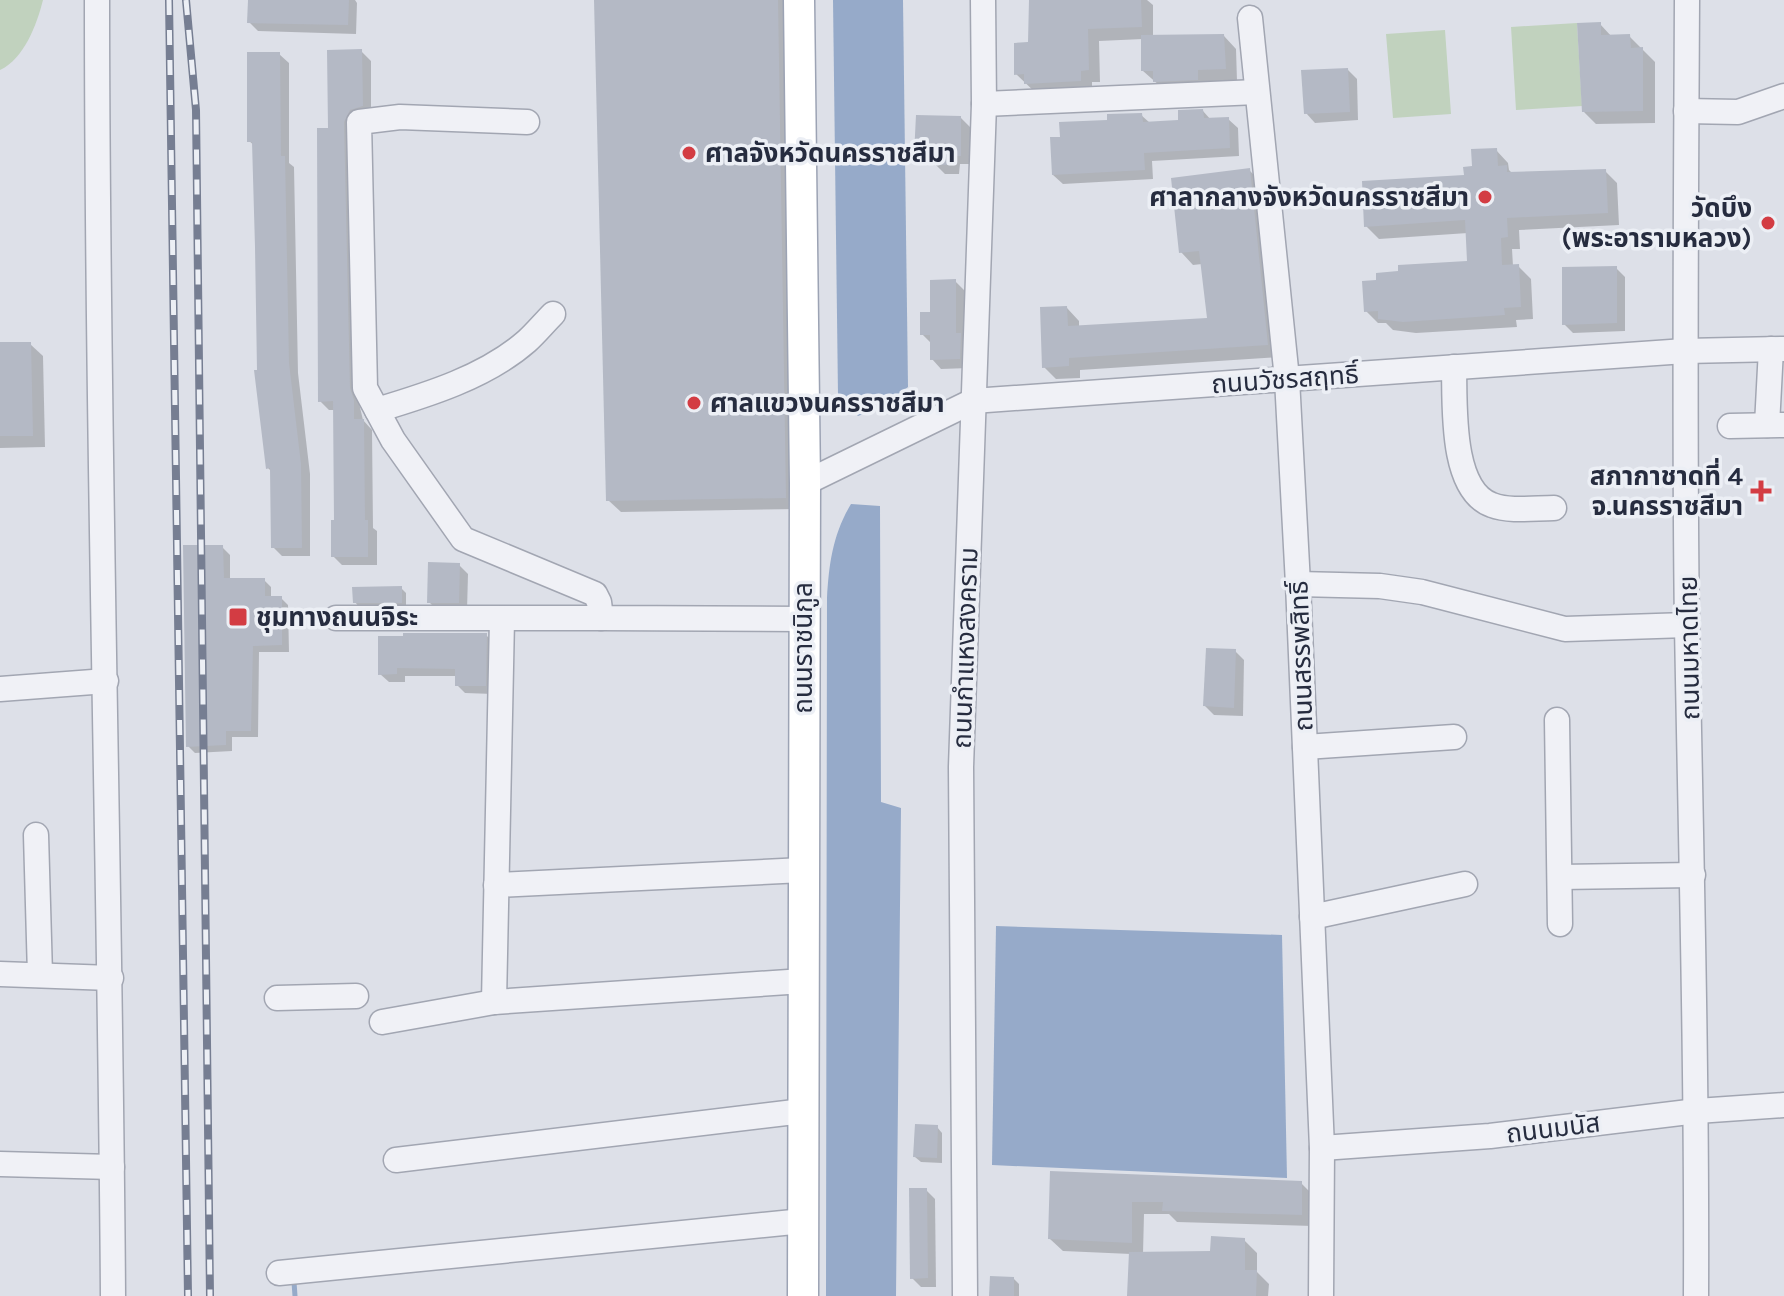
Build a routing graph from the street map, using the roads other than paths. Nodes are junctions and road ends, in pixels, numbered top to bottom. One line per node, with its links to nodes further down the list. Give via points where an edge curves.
1 (97, 0): 28 (street)
2 (799, 0): 20 (main road, ถนนราชนิกูล)
3 (983, 0): 8 (street, ถนนกำแหงสงคราม)
4 (1687, 0): 9 (street, ถนนมหาดไทย)
5 (1250, 18): 6 (street, ถนนสรรพสิทธิ์)
6 (1257, 92): 8 (street); 15 (street, ถนนสรรพสิทธิ์)
7 (1784, 96): 9 (street, via 1738,112)
8 (984, 104): 16 (street, ถนนกำแหงสงคราม)
9 (1686, 111): 13 (street, ถนนมหาดไทย)
10 (527, 122): 17 (street, via 400,117 359,122 365,388)
11 (553, 314): 17 (street, via 526,343 486,368)
12 (1778, 349): 13 (street, ถนนวัชรสฤทธิ์); 18 (street)
13 (1685, 351): 14 (street, ถนนวัชรสฤทธิ์); 27 (street, ถนนมหาดไทย)
14 (1454, 367): 15 (street, ถนนวัชรสฤทธิ์); 21 (street, via 1457,440 1480,500 1500,508)
15 (1287, 379): 16 (street, ถนนวัชรสฤทธิ์); 22 (street, ถนนสรรพสิทธิ์)
16 (973, 401): 20 (street, ถนนวัชรสฤทธิ์); 60 (street, ถนนกำแหงสงคราม, via 961,767)
17 (377, 410): 24 (street, via 463,539 595,594)
18 (1776, 425): 19 (street)
19 (1730, 426)
20 (805, 483): 26 (main road, ถนนราชนิกูล)
21 (1554, 508)
22 (1298, 584): 27 (street, via 1422,592 1565,629); 32 (street, ถนนสรรพสิทธิ์)
23 (336, 618): 25 (street)
24 (601, 618): 25 (street); 26 (street)
25 (502, 619): 38 (street)
26 (803, 619): 34 (main road, ถนนราชนิกูล)
27 (1687, 625): 35 (street, ถนนมหาดไทย)
28 (106, 681): 29 (street); 43 (street)
29 (0, 689)
30 (1557, 720): 36 (street)
31 (1454, 737): 32 (street)
32 (1305, 747): 39 (street, ถนนสรรพสิทธิ์)
33 (36, 835): 42 (street)
34 (803, 870): 38 (street); 44 (main road, ถนนราชนิกูล)
35 (1693, 875): 36 (street); 51 (street, ถนนมหาดไทย)
36 (1560, 877): 40 (street)
37 (1465, 884): 39 (street)
38 (496, 885): 47 (street)
39 (1312, 917): 52 (street, ถนนสรรพสิทธิ์)
40 (1560, 924)
41 (0, 974): 42 (street)
42 (40, 975): 43 (street)
43 (111, 978): 55 (street)
44 (803, 981): 47 (street); 50 (main road, ถนนราชนิกูล)
45 (356, 996): 46 (street)
46 (277, 998)
47 (494, 1002): 48 (street)
48 (382, 1022)
49 (1784, 1105): 51 (street, ถนนมนัส)
50 (803, 1111): 53 (street); 56 (main road, ถนนราชนิกูล)
51 (1697, 1111): 52 (street, ถนนมนัส, via 1490,1136); 62 (street, ถนนมหาดไทย)
52 (1322, 1148): 61 (street, ถนนสรรพสิทธิ์)
53 (396, 1160)
54 (0, 1164): 55 (street)
55 (112, 1167): 58 (street)
56 (803, 1221): 57 (street); 59 (main road, ถนนราชนิกูล)
57 (279, 1273)
58 (113, 1296)
59 (803, 1296)
60 (965, 1296)
61 (1321, 1296)
62 (1696, 1296)

